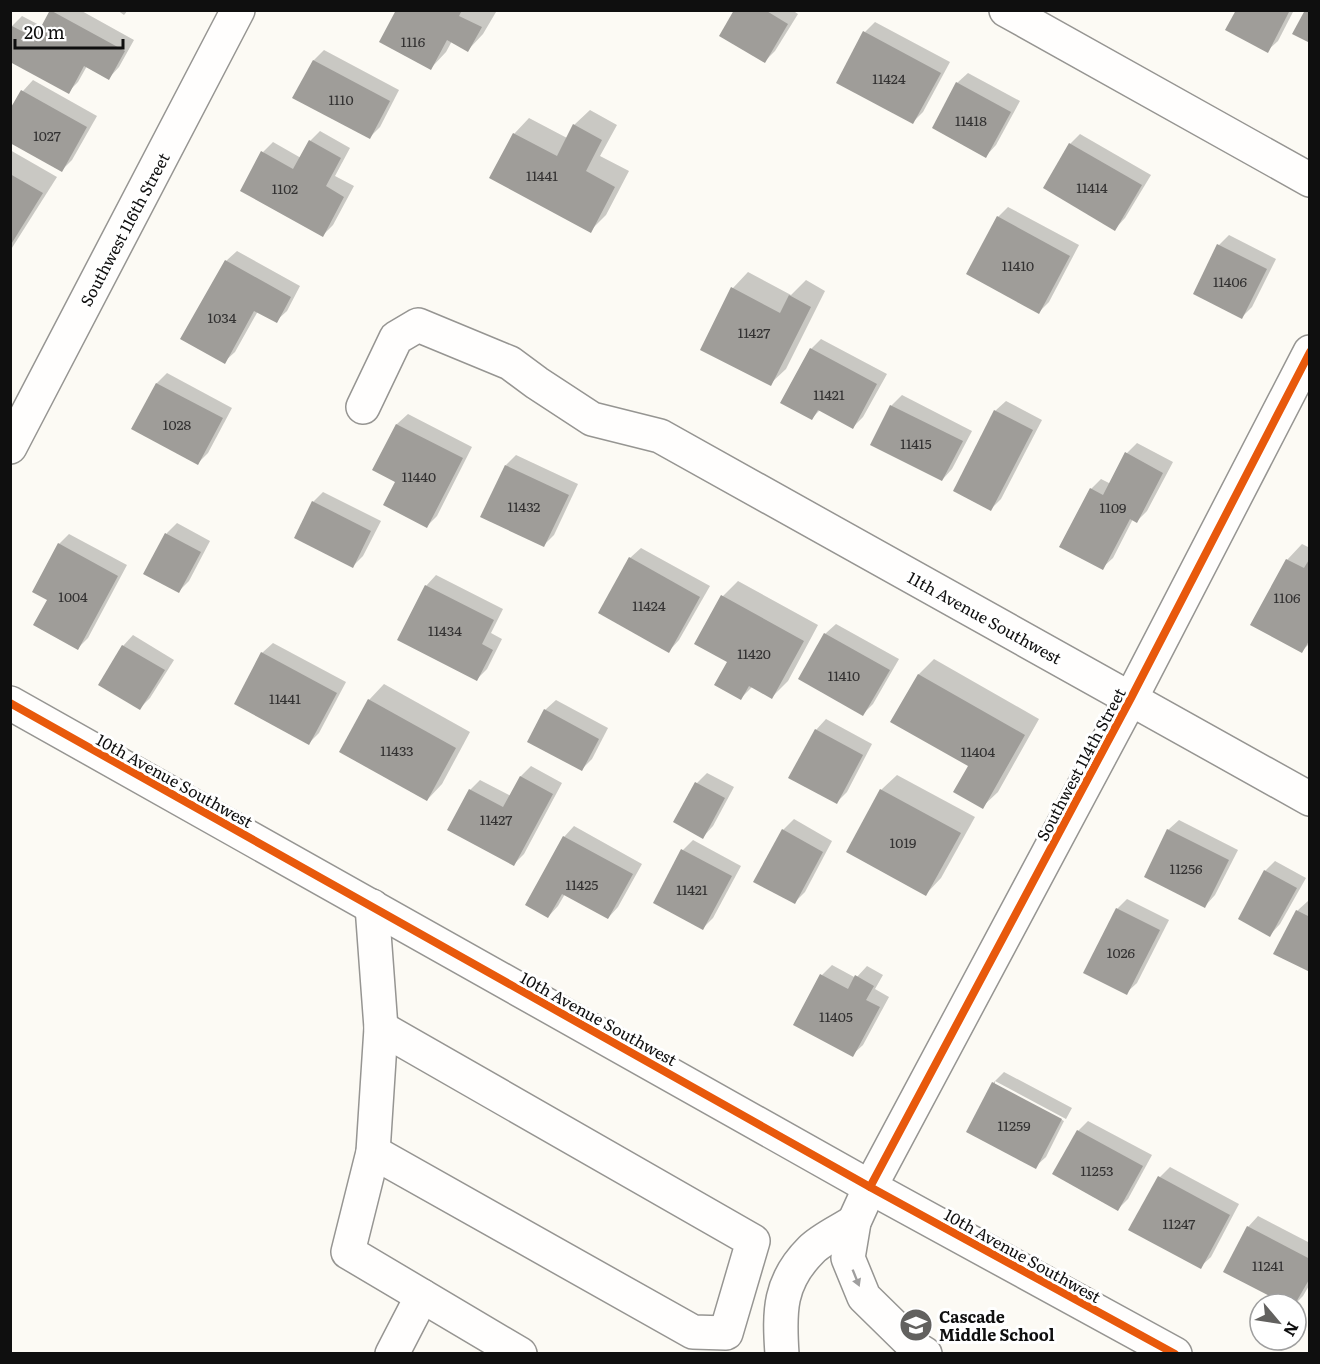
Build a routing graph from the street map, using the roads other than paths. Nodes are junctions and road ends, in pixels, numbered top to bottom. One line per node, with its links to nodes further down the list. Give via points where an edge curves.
1 (238, 10): 6 (street, Southwest 116th Street)
2 (1006, 10): 3 (street)
3 (1310, 180)
4 (1310, 352): 7 (street, Southwest 114th Street)
5 (363, 406): 7 (street, 11th Avenue Southwest, via 396,338 418,325 464,342 510,363 592,419 660,436)
6 (10, 447)
7 (1131, 698): 9 (street, 11th Avenue Southwest); 13 (street, Southwest 114th Street)
8 (10, 703): 10 (street, 10th Avenue Southwest)
9 (1310, 799)
10 (372, 906): 11 (street); 13 (street, 10th Avenue Southwest)
11 (381, 1028): 12 (street); 12 (street, via 753,1241 726,1333 693,1332)
12 (373, 1152): 15 (street, via 348,1252)
13 (870, 1187): 14 (street, Southwest 114th Street); 20 (street, 10th Avenue Southwest)
14 (854, 1222): 18 (street, via 812,1249 788,1279 779,1318); 19 (street, Southwest 114th Street, one-way to 19, via 848,1258 864,1297)
15 (422, 1296): 16 (street); 17 (street)
16 (392, 1353)
17 (520, 1353)
18 (782, 1353)
19 (925, 1353)
20 (1175, 1353)

